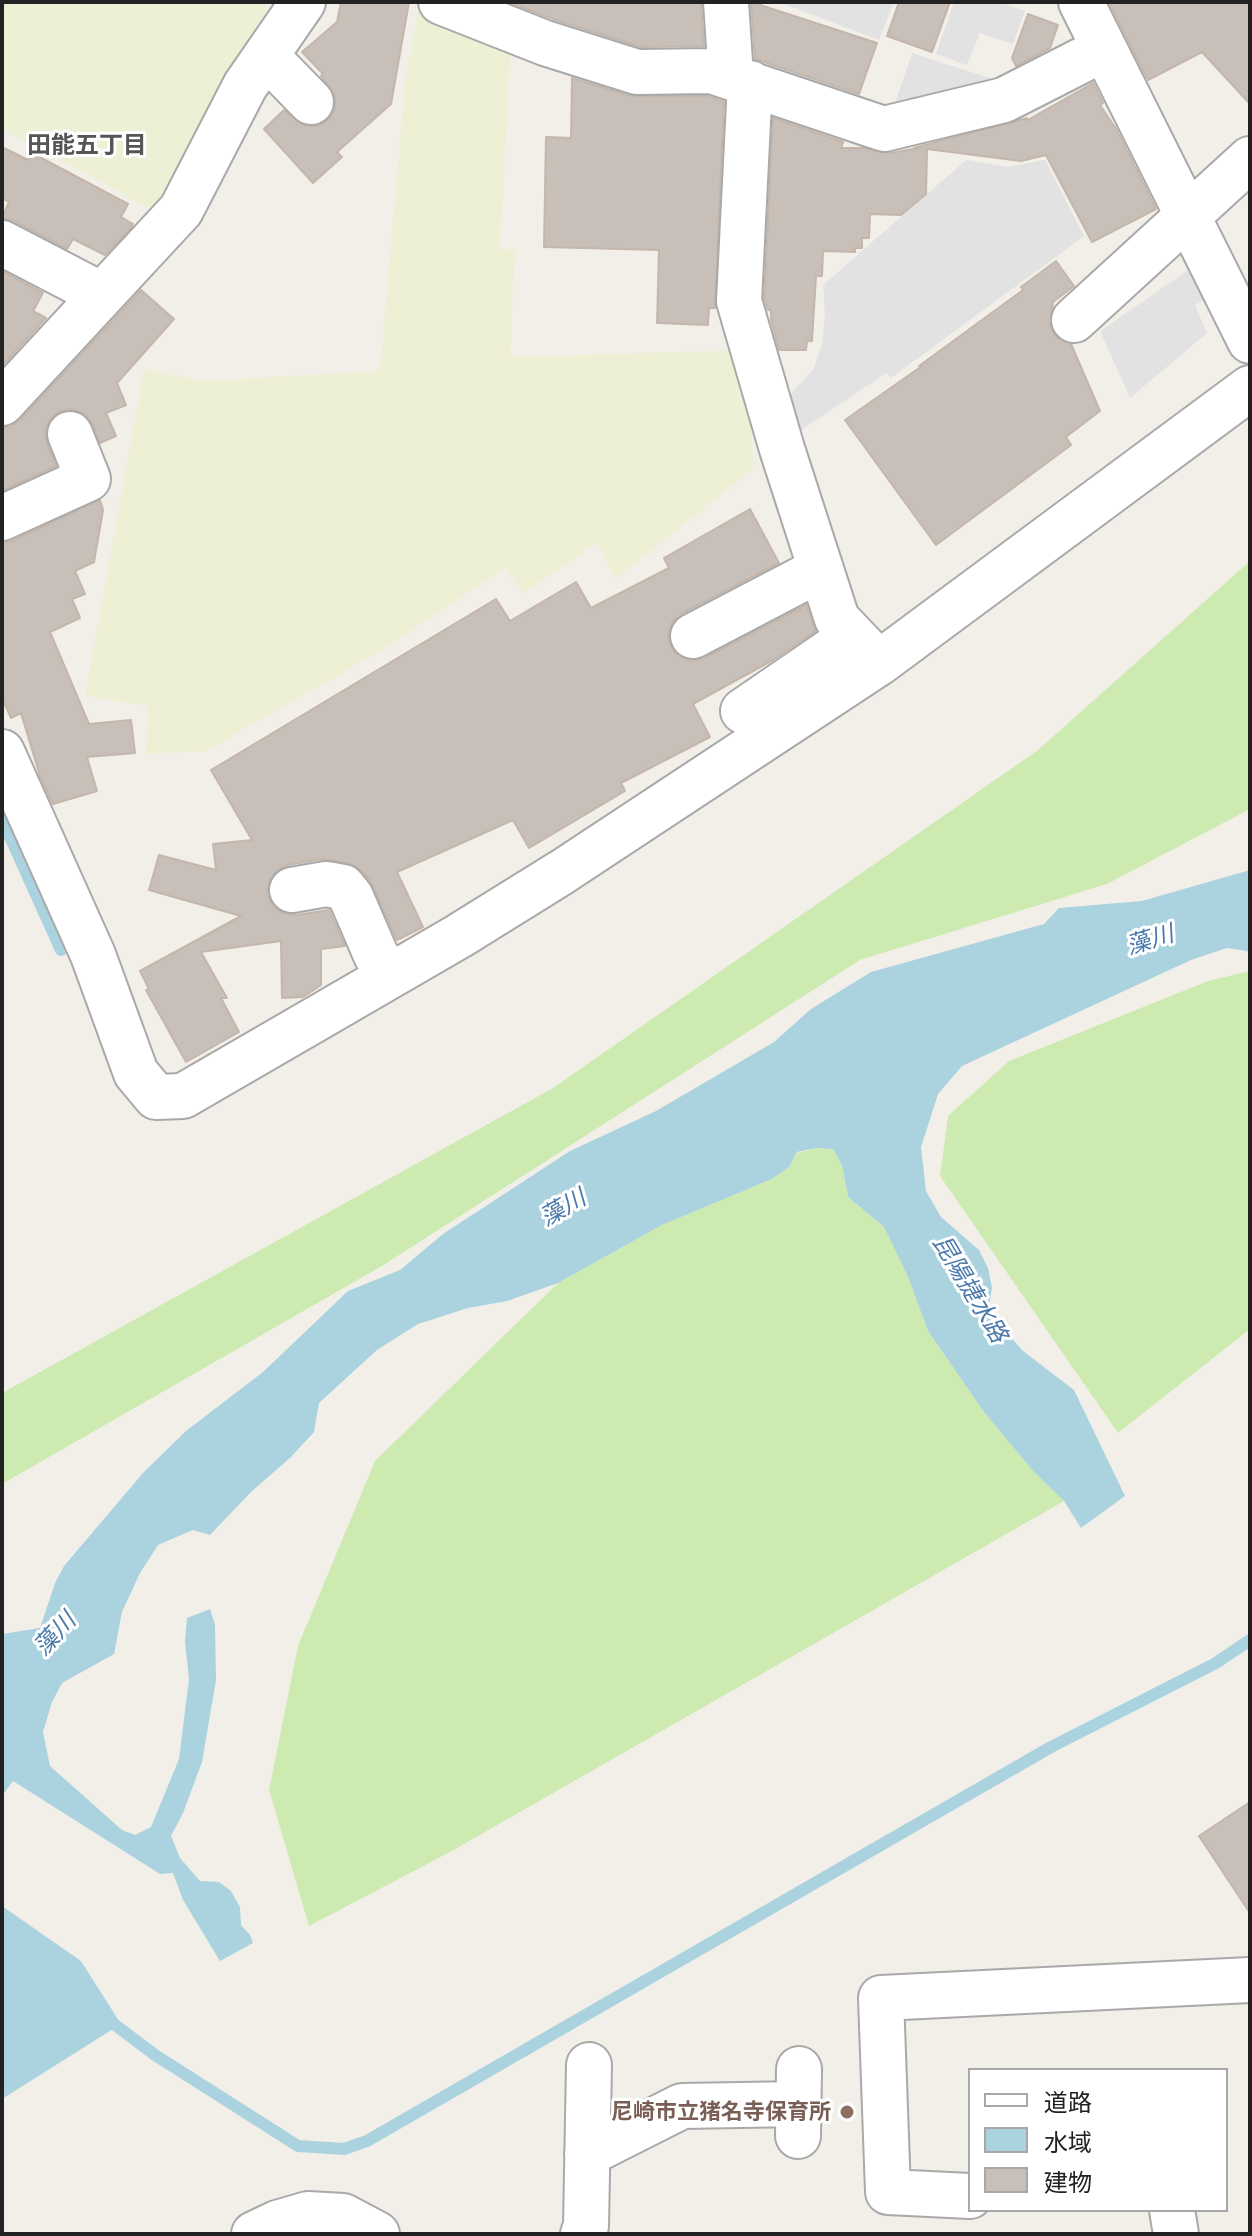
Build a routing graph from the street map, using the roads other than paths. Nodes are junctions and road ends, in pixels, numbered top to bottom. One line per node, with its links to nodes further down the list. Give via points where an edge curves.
1 (303, 2): 6 (street)
2 (441, 2): 7 (street, via 637,72 711,71)
3 (726, 2): 7 (street)
4 (1081, 2): 5 (street)
5 (1104, 49): 7 (street, via 1004,100 884,129); 10 (street)
6 (266, 56): 8 (street); 12 (street, via 220,131 181,210)
7 (740, 80): 19 (street, via 739,301)
8 (311, 102)
9 (1250, 159): 10 (street)
10 (1187, 218): 13 (street); 14 (street)
11 (2, 243): 12 (street)
12 (102, 295): 16 (street)
13 (1074, 320)
14 (1250, 341)
15 (1250, 388): 21 (street)
16 (2, 403)
17 (70, 434): 18 (street, via 98,474)
18 (2, 518)
19 (821, 569): 20 (street); 21 (street, via 837,619)
20 (693, 636)
21 (865, 650): 22 (street); 25 (street, via 562,872)
22 (743, 711)
23 (2, 752): 25 (street, via 93,955 136,1073 156,1097 183,1096)
24 (292, 890): 25 (street, via 343,887)
25 (390, 976)
26 (1250, 1979): 30 (street, via 881,1998 888,2192)
27 (589, 2065): 29 (street)
28 (799, 2103): 29 (street, via 682,2106)
29 (587, 2154): 34 (street)
30 (968, 2196)
31 (1172, 2212): 35 (street)
32 (254, 2234): 33 (street, via 308,2214 343,2216)
33 (377, 2234)
34 (583, 2234)
35 (1176, 2234)

